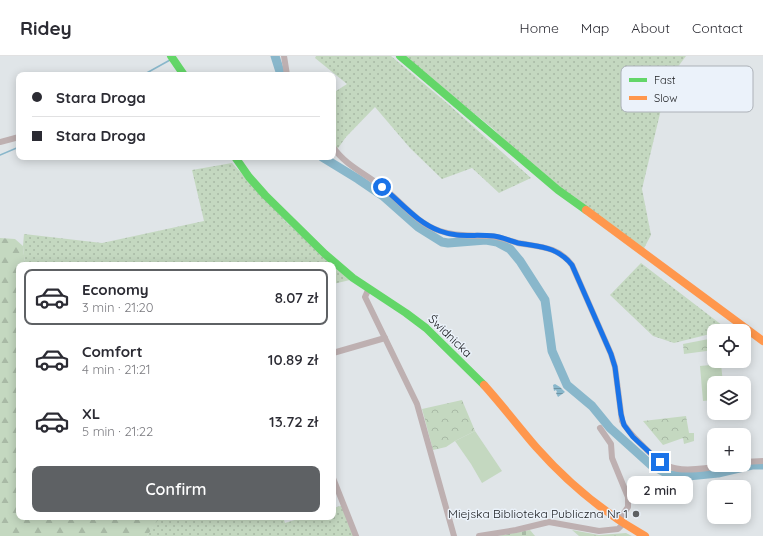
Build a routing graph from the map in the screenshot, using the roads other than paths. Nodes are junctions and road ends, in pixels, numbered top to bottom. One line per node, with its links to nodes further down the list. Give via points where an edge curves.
1 (284, 56): 5 (street)
2 (400, 56): 14 (street, via 558,190)
3 (173, 58): 4 (street)
4 (182, 72)
5 (287, 72)
6 (16, 138): 7 (street)
7 (0, 142)
8 (336, 150): 19 (street, via 415,217 439,231 455,235 493,236 543,246 567,258 611,354 622,421 626,428 660,462 668,466 687,469)
9 (237, 160): 10 (street, Świdnicka, via 265,195)
10 (335, 262)
11 (336, 263): 12 (street, Świdnicka)
12 (369, 288): 13 (street, via 365,297); 21 (street, Świdnicka, via 414,318 436,337 487,389 555,467)
13 (385, 338): 15 (street); 23 (street, via 417,404)
14 (763, 341)
15 (336, 352)
16 (600, 428): 21 (street, via 611,444 612,458 628,497 628,507)
17 (763, 461): 18 (street)
18 (751, 462)
19 (707, 467)
20 (336, 486): 22 (street)
21 (621, 522): 24 (street, via 621,528 618,530 599,531 545,522); 25 (street, Świdnicka)
22 (356, 536)
23 (454, 536)
24 (479, 536)
25 (645, 536)

